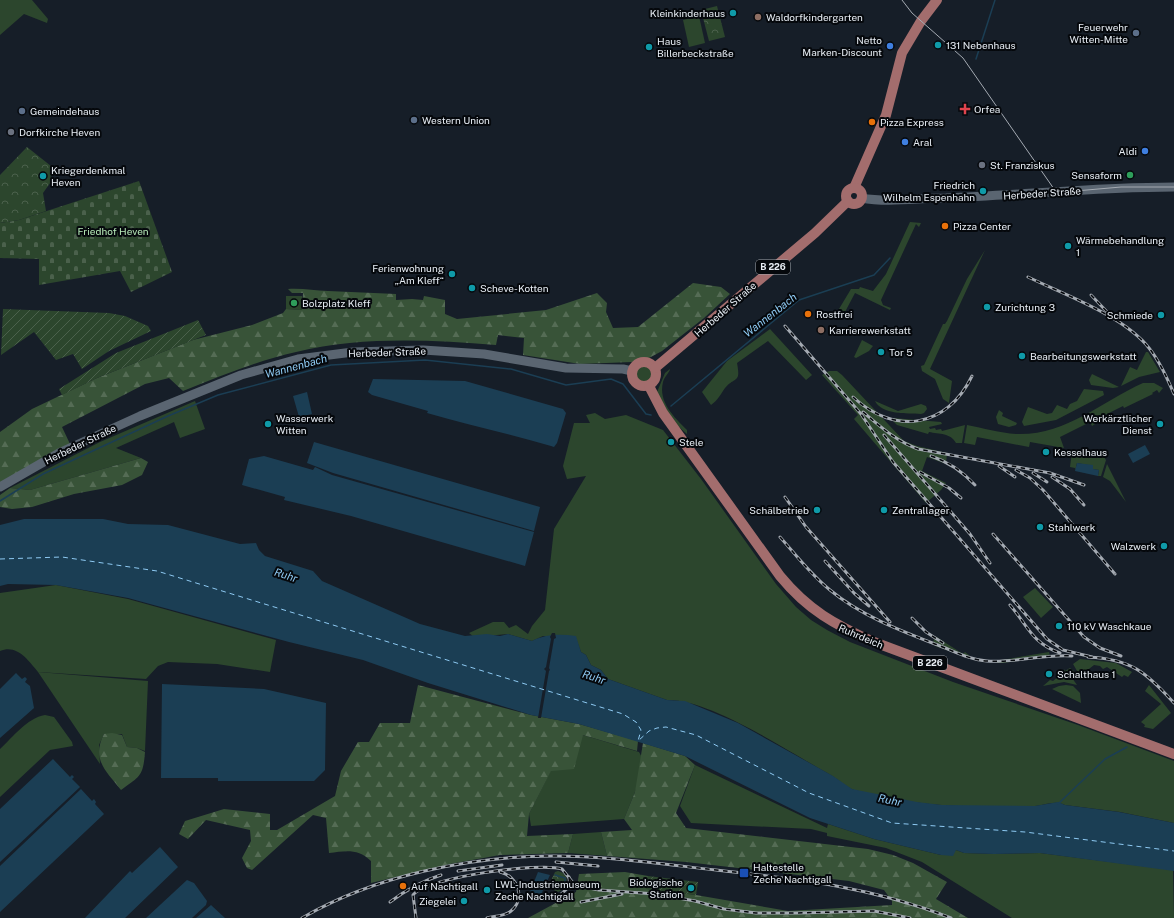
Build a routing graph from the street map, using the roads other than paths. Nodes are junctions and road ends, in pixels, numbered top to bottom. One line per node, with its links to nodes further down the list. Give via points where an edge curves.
1 (937, 0): 3 (main road, B 226, via 902,53 886,116)
2 (1174, 187): 4 (main road, Herbeder Straße, via 1121,187 977,197 884,200)
3 (854, 188): 4 (main road, via 860,192); 5 (main road, B 226, via 846,193)
4 (861, 198): 5 (main road, via 853,204)
5 (848, 201): 6 (main road, Herbeder Straße / B 226, via 816,233)
6 (655, 368): 7 (main road, via 642,362); 8 (main road, via 655,380)
7 (632, 371): 8 (main road, via 632,377 637,384); 9 (main road, Herbeder Straße, via 566,368 484,354 423,350 353,352 298,359 241,375 140,416 61,452)
8 (649, 386): 10 (main road, Ruhrdeich / B 226, via 663,413 780,576 814,611 842,628 874,642)
9 (0, 488)
10 (1174, 754)

